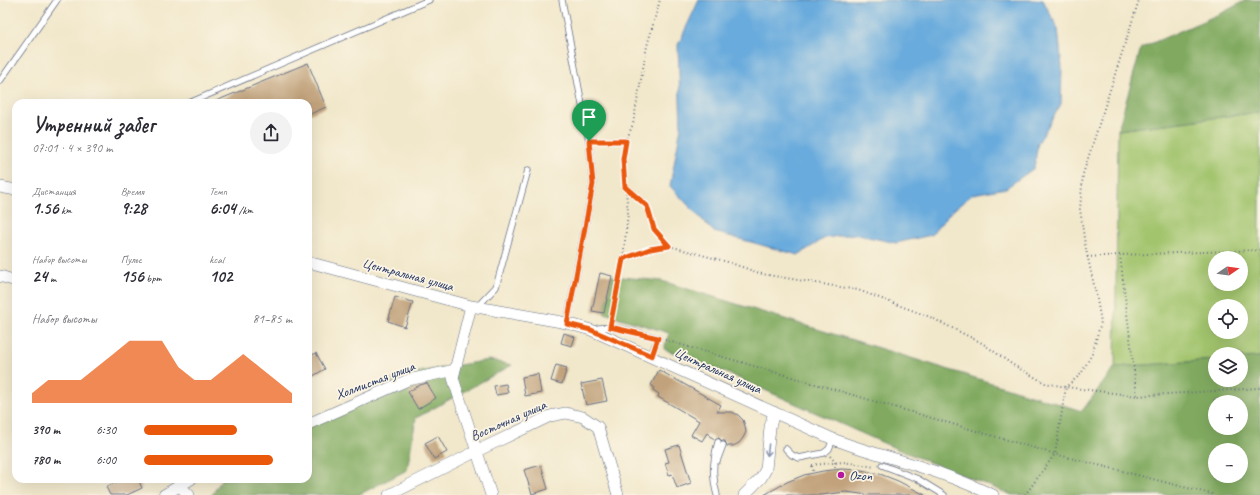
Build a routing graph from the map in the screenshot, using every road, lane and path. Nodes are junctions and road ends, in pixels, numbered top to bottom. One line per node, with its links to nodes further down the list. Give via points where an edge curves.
1 (57, 0): 6 (lane)
2 (429, 0): 7 (lane)
3 (562, 0): 8 (lane)
4 (660, 0): 9 (path, via 647,46 633,124)
5 (1138, 0): 17 (path, via 1083,174 1080,209)
6 (0, 81)
7 (198, 99)
8 (589, 141): 9 (path); 23 (lane, via 593,184)
9 (626, 141): 12 (path, via 623,159)
10 (528, 170): 22 (lane, via 496,287)
11 (0, 187): 13 (street)
12 (625, 187): 14 (path, via 647,206 654,229); 18 (path, via 628,213)
13 (12, 189)
14 (669, 246): 18 (path, via 650,249); 29 (path, via 762,274 858,290 930,318 982,343 1045,383)
15 (1260, 250): 16 (path)
16 (1120, 255): 17 (path); 31 (path)
17 (1087, 258): 29 (path, via 1101,322 1092,354 1081,374)
18 (623, 259): 24 (path)
19 (312, 263): 22 (street, Центральная улица)
20 (0, 276): 21 (street)
21 (12, 280)
22 (474, 306): 23 (street, Центральная улица); 28 (street)
23 (567, 324): 25 (street, Центральная улица)
24 (610, 327): 25 (lane); 26 (lane)
25 (591, 330): 27 (street, Центральная улица)
26 (658, 338): 27 (lane); 38 (path)
27 (652, 356): 32 (street, Центральная улица)
28 (455, 370): 33 (street, Холмистая улица, via 408,380); 37 (street, via 453,378)
29 (1066, 387): 31 (path); 38 (path)
30 (1260, 388): 31 (path)
31 (1137, 396)
32 (774, 412): 34 (street, Центральная улица); 52 (street, one-way to 52, via 766,469)
33 (312, 422)
34 (833, 439): 36 (lane, via 829,449 824,453 799,458); 45 (street, Центральная улица, via 854,448 957,479)
35 (720, 444): 51 (lane, via 715,451 714,485)
36 (786, 449)
37 (477, 451): 48 (street, Восточная улица); 49 (street); 50 (street, Восточная улица, via 550,416 566,413 583,417 598,427)
38 (1055, 454): 54 (path); 55 (path)
39 (835, 462): 40 (path); 41 (path); 42 (path)
40 (812, 466)
41 (879, 466): 53 (lane, via 918,479)
42 (835, 470)
43 (183, 483): 44 (street)
44 (179, 485): 46 (street); 47 (street)
45 (990, 494)
46 (164, 495)
47 (189, 495)
48 (389, 495)
49 (490, 495)
50 (618, 495)
51 (717, 495)
52 (744, 495)
53 (944, 495)
54 (1025, 495)
55 (1215, 495)

